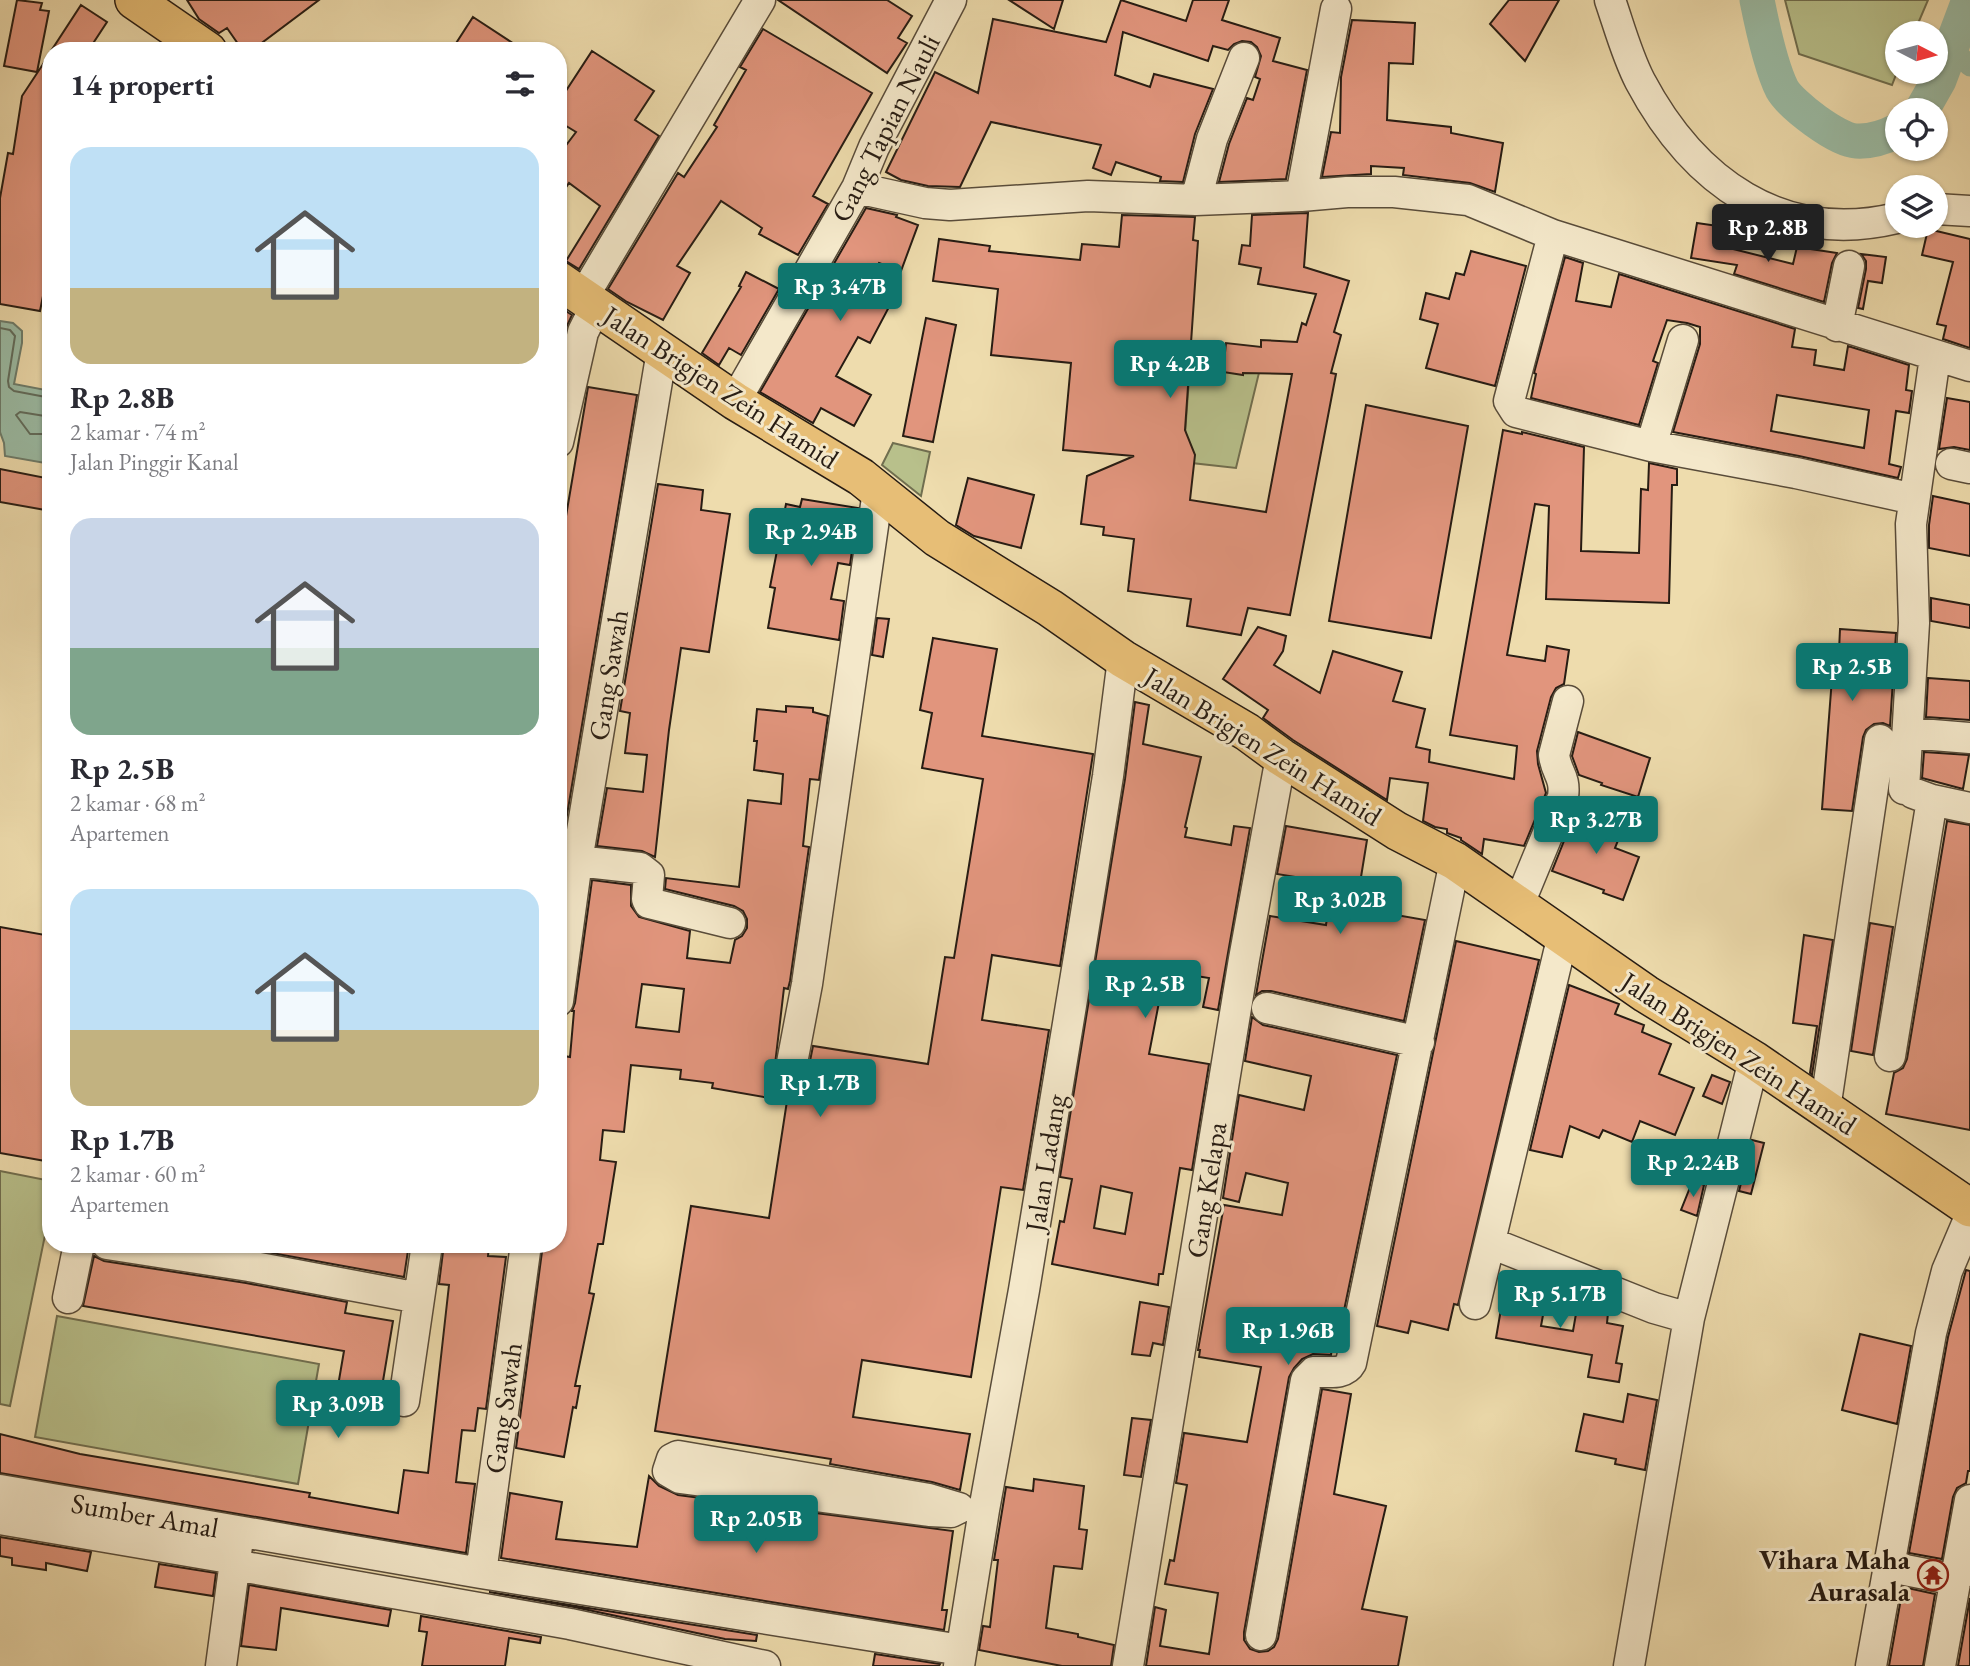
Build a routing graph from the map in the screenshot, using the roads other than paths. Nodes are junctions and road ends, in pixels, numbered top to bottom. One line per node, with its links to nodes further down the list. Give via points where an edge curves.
1 (134, 0): 6 (main road)
2 (760, 0): 16 (street)
3 (951, 0): 8 (street, Gang Tapian Nauli)
4 (1610, 0): 13 (street, via 1638,78 1660,115 1706,169 1741,196 1776,213 1836,226)
5 (1336, 9): 9 (street)
6 (195, 42)
7 (1244, 58): 10 (street, via 1212,139)
8 (857, 188): 10 (street, via 950,205 1088,196); 22 (street, Gang Tapian Nauli)
9 (1301, 196): 10 (street); 14 (street, via 1394,192 1468,200)
10 (1196, 200)
11 (1948, 210): 12 (street)
12 (1970, 211)
13 (1885, 220)
14 (1553, 235): 17 (street); 24 (street, via 1509,401 1516,412 1528,416)
15 (1849, 266): 17 (street)
16 (579, 294): 19 (main road, Jalan Brigjen Zein Hamid); 23 (street, via 583,332)
17 (1837, 326): 20 (street)
18 (1683, 340): 24 (street)
19 (662, 351): 22 (main road, Jalan Brigjen Zein Hamid); 37 (street, Gang Sawah)
20 (1935, 356): 21 (street); 26 (street)
21 (1970, 366)
22 (735, 401): 25 (main road, Jalan Brigjen Zein Hamid)
23 (567, 402)
24 (1651, 446): 26 (street)
25 (878, 491): 27 (main road, Jalan Brigjen Zein Hamid, via 937,538); 47 (street)
26 (1914, 499): 29 (street)
27 (1124, 659): 32 (main road, Jalan Brigjen Zein Hamid); 64 (street, Jalan Ladang, via 1054,1107)
28 (1568, 701): 39 (street, via 1555,755 1564,778 1563,797)
29 (1908, 733): 30 (street); 34 (street)
30 (1970, 738)
31 (1880, 740): 33 (street)
32 (1281, 757): 38 (main road, Jalan Brigjen Zein Hamid, via 1397,831); 74 (street, Gang Kelapa)
33 (1875, 785): 34 (street); 48 (street)
34 (1904, 789): 35 (street)
35 (1932, 800): 36 (street); 45 (street)
36 (1970, 808)
37 (577, 861): 40 (street, via 640,868 649,875 649,903); 41 (street, Gang Sawah)
38 (1455, 861): 39 (main road, Jalan Brigjen Zein Hamid); 44 (street)
39 (1518, 906): 42 (main road, Jalan Brigjen Zein Hamid)
40 (730, 923)
41 (567, 935)
42 (1563, 935): 46 (main road, Jalan Brigjen Zein Hamid, via 1646,994); 51 (street)
43 (1267, 1008): 44 (street)
44 (1419, 1042): 70 (street, via 1351,1363 1342,1371 1314,1372 1306,1380)
45 (1890, 1056)
46 (1754, 1060): 48 (main road, Jalan Brigjen Zein Hamid); 59 (street)
47 (791, 1068)
48 (1825, 1109): 49 (main road, Jalan Brigjen Zein Hamid)
49 (1970, 1208)
50 (1970, 1217): 67 (street, via 1937,1305)
51 (1491, 1243): 58 (street); 59 (street)
52 (77, 1253): 56 (street)
53 (166, 1253): 57 (street)
54 (426, 1253): 57 (street)
55 (525, 1253): 68 (street, Gang Sawah)
56 (68, 1298)
57 (419, 1298): 60 (street)
58 (1475, 1304)
59 (1689, 1318): 75 (street)
60 (404, 1401)
61 (720, 1473): 64 (street, via 784,1485 929,1499)
62 (0, 1490): 66 (street, Sumber Amal)
63 (1970, 1500): 69 (street)
64 (972, 1509): 71 (street, Jalan Ladang)
65 (0, 1519): 66 (street)
66 (236, 1552): 68 (street); 72 (street, Sumber Amal); 73 (street)
67 (1890, 1567): 69 (street); 76 (street)
68 (481, 1573): 71 (street)
69 (1956, 1580): 77 (street)
70 (1261, 1635)
71 (966, 1661)
72 (222, 1666)
73 (765, 1666)
74 (1128, 1666)
75 (1629, 1666)
76 (1871, 1666)
77 (1940, 1666)

